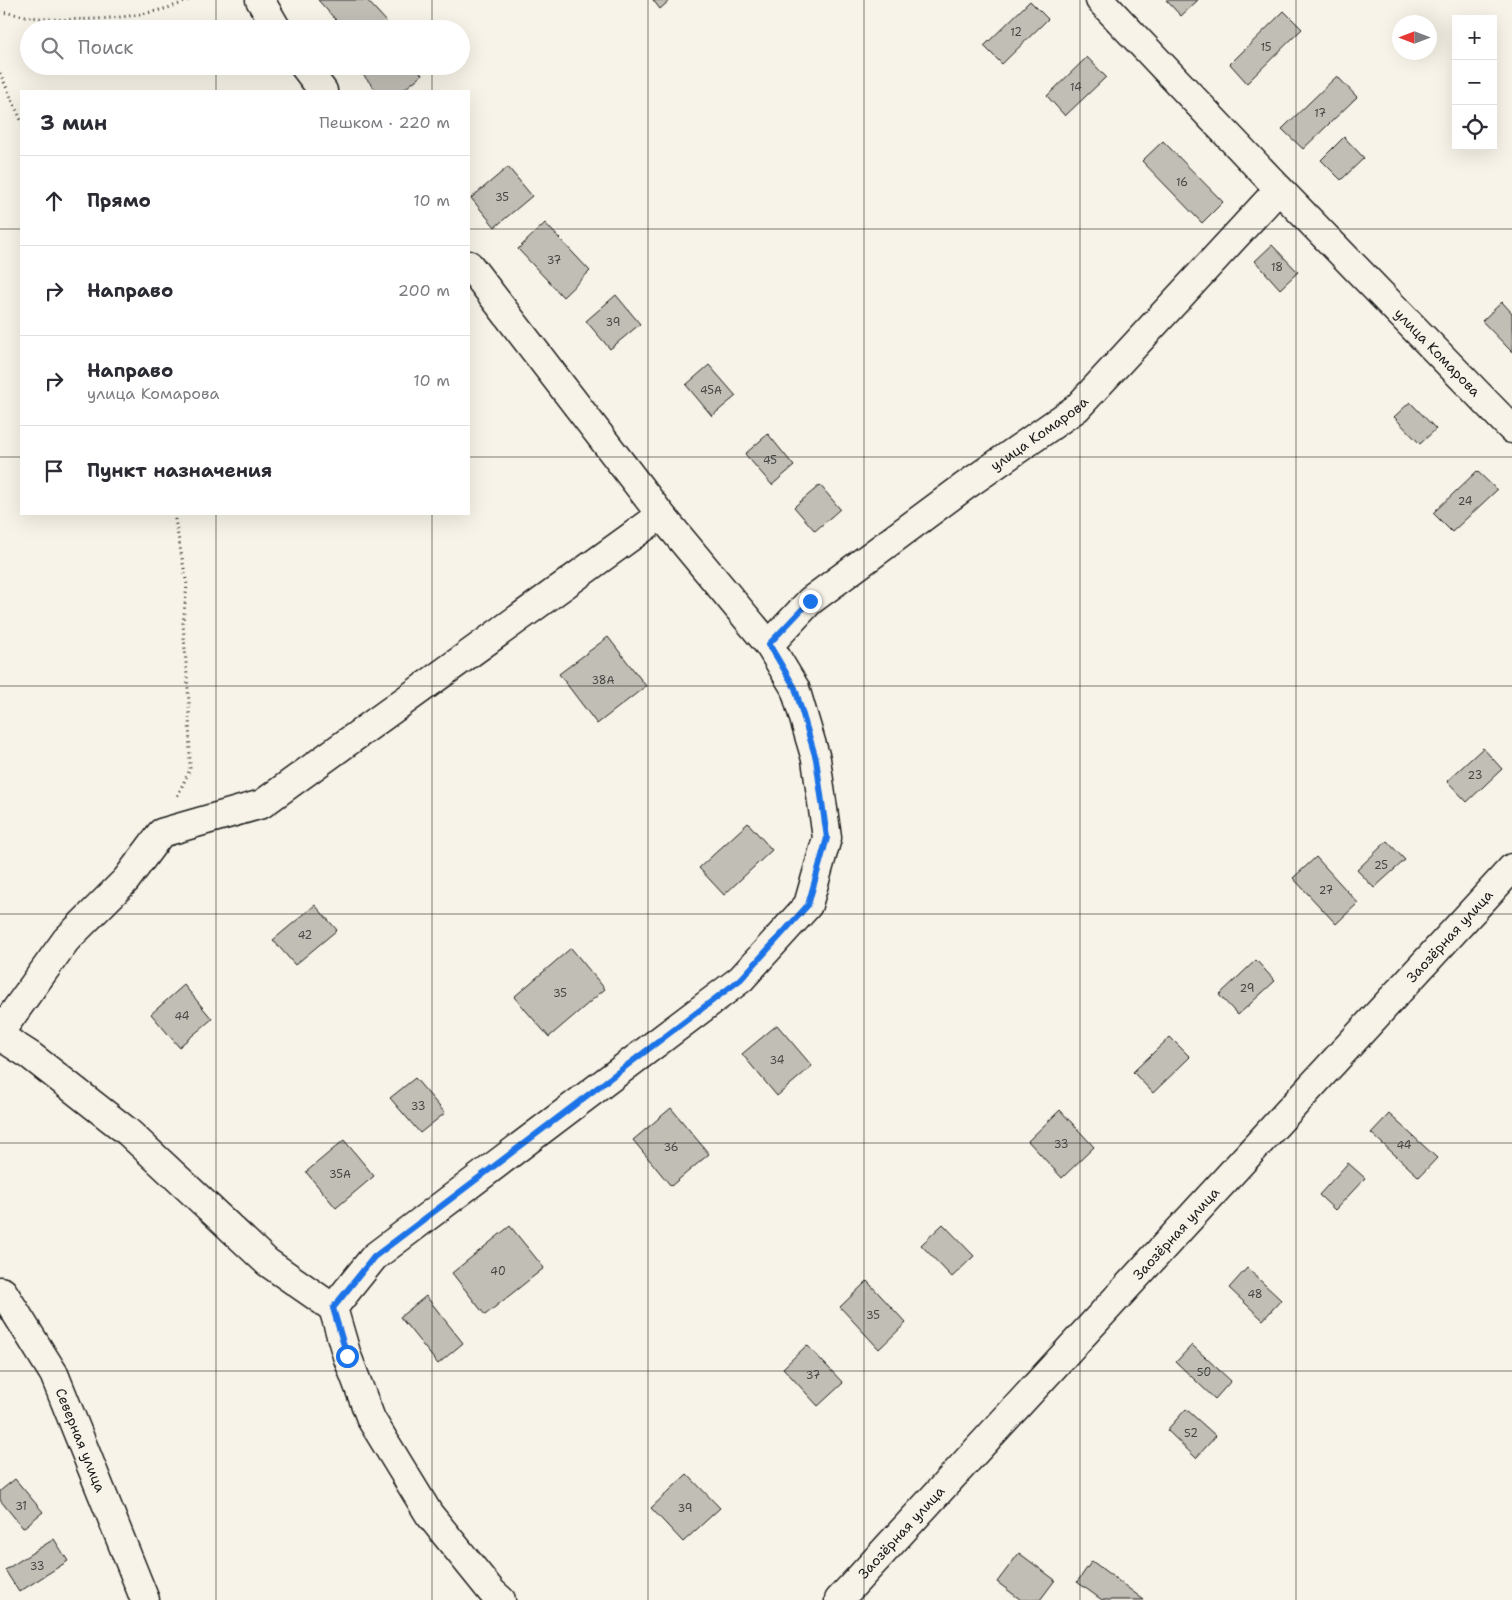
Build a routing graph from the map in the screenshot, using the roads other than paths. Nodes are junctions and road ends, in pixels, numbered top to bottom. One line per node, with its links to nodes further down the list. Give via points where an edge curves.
1 (260, 0): 3 (street)
2 (1100, 0): 6 (street, улица Комарова)
3 (272, 20)
4 (311, 75): 5 (street)
5 (323, 90)
6 (1279, 189): 8 (street, улица Комарова); 10 (street, улица Комарова, via 1077,408 810,601)
7 (470, 266): 9 (street)
8 (1512, 429)
9 (661, 515): 10 (street); 12 (street, via 262,804 161,833 126,880 66,940)
10 (769, 644): 15 (street, via 795,688 816,759 827,838 808,905 741,979 374,1257)
11 (1512, 868): 18 (street, Заозёрная улица)
12 (0, 1032)
13 (0, 1036): 15 (street, via 31,1056 128,1132 267,1262)
14 (0, 1291): 16 (street, Северная улица, via 54,1374)
15 (333, 1308): 17 (street, via 371,1419 429,1514)
16 (145, 1600)
17 (501, 1600)
18 (839, 1600)

